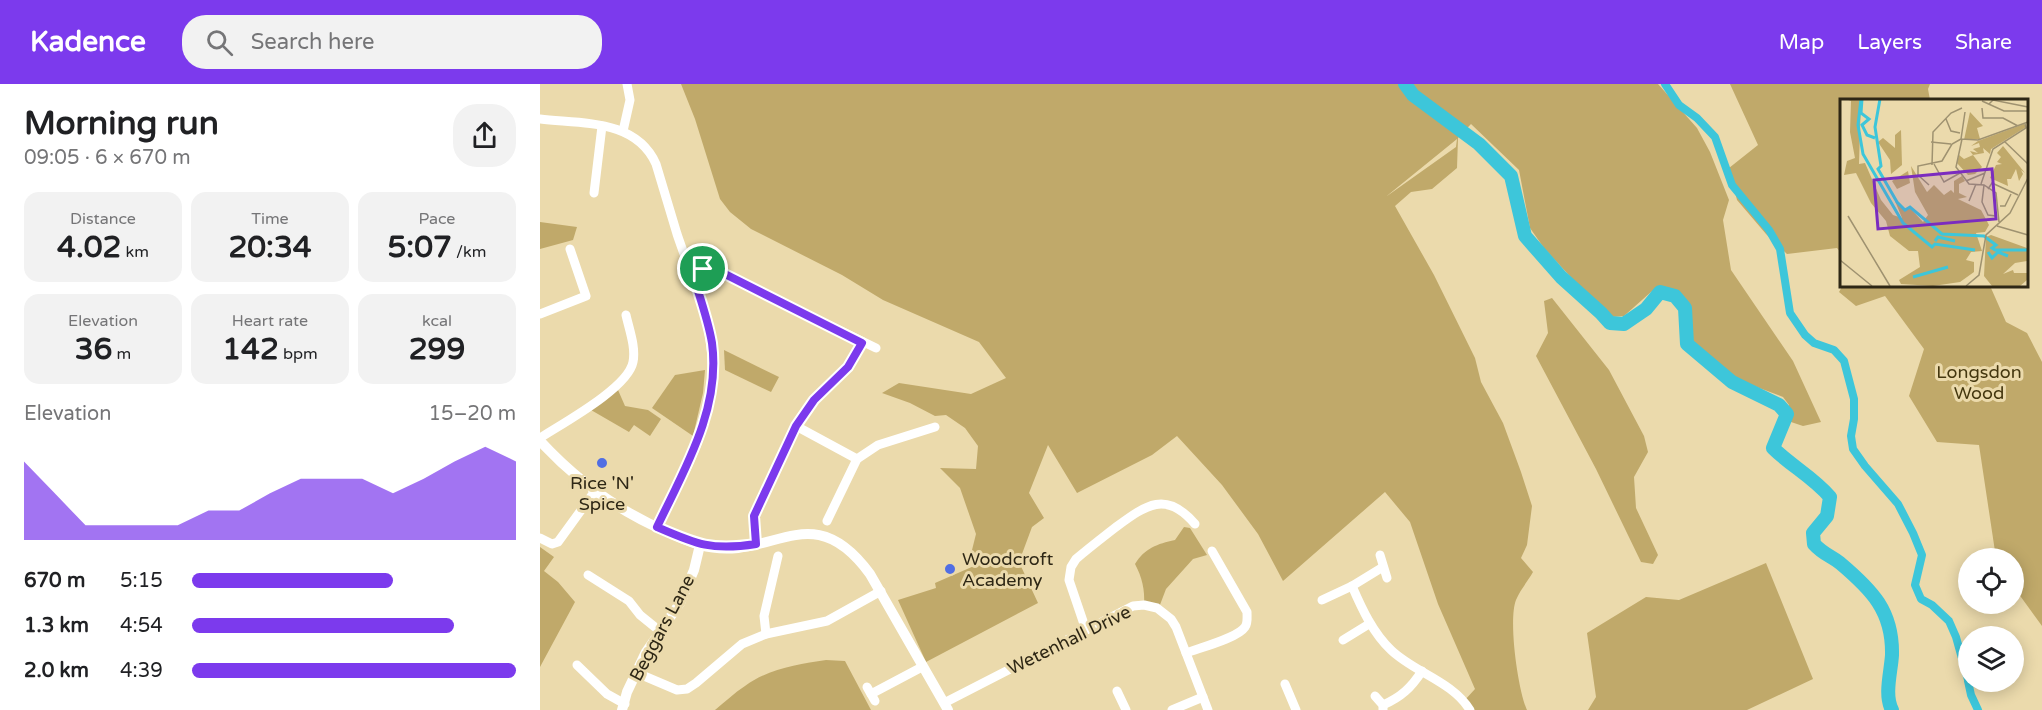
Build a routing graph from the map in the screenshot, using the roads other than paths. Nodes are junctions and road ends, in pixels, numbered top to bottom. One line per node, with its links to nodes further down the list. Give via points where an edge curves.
1 (627, 84): 4 (street, via 630,100)
2 (540, 119): 3 (street)
3 (602, 126): 4 (street); 5 (street)
4 (623, 131): 7 (street, via 651,153)
5 (594, 193)
6 (570, 249): 8 (street, via 586,296)
7 (692, 272): 10 (street, via 713,268); 21 (street, via 712,343 711,389 697,441)
8 (540, 314)
9 (626, 315): 14 (street, via 634,351 626,377)
10 (862, 343): 11 (street); 12 (street, via 848,367 814,400)
11 (876, 348)
12 (796, 426): 15 (street); 23 (street, via 754,516)
13 (935, 427): 15 (street, via 878,445)
14 (540, 440): 16 (street)
15 (857, 459): 18 (street)
16 (595, 492): 21 (street); 22 (street, via 558,542 552,544)
17 (1188, 516): 19 (street); 20 (street); 35 (street, via 1172,505 1138,510 1076,559 1069,580)
18 (827, 521)
19 (1179, 523)
20 (1195, 524)
21 (657, 527): 24 (street)
22 (540, 538)
23 (756, 544): 24 (street); 32 (street, via 809,532 825,535 860,560)
24 (700, 545): 36 (street, Beggars Lane, via 683,595)
25 (1212, 551): 39 (street, via 1247,612 1246,624 1234,634)
26 (1380, 555): 28 (street)
27 (778, 556): 37 (street, via 764,615)
28 (1383, 567): 30 (street); 31 (street)
29 (588, 575): 36 (street, via 629,601)
30 (1387, 578)
31 (1352, 586): 33 (street); 34 (street)
32 (881, 591): 37 (street, via 828,621); 41 (street)
33 (1322, 600)
34 (1370, 624): 38 (street); 42 (street, via 1390,650)
35 (1086, 630): 39 (street, Wetenhall Drive, via 1133,606 1149,606 1171,619); 49 (street, Wetenhall Drive)
36 (661, 632): 43 (street, Beggars Lane)
37 (766, 634): 43 (street, via 742,644 687,689 677,690)
38 (1343, 640)
39 (1186, 653): 48 (street, Wetenhall Drive)
40 (577, 664): 50 (street)
41 (922, 667): 46 (street); 49 (street)
42 (1422, 671): 51 (street, via 1412,687); 56 (street, via 1461,697)
43 (637, 673): 50 (street, Beggars Lane)
44 (1285, 684): 55 (street)
45 (1117, 691): 52 (street)
46 (871, 694)
47 (1375, 696): 51 (street)
48 (1203, 698): 53 (street); 54 (street, Wetenhall Drive)
49 (946, 706)
50 (623, 707)
51 (1383, 708)
52 (1126, 710)
53 (1172, 710)
54 (1208, 710)
55 (1296, 710)
56 (1470, 710)

